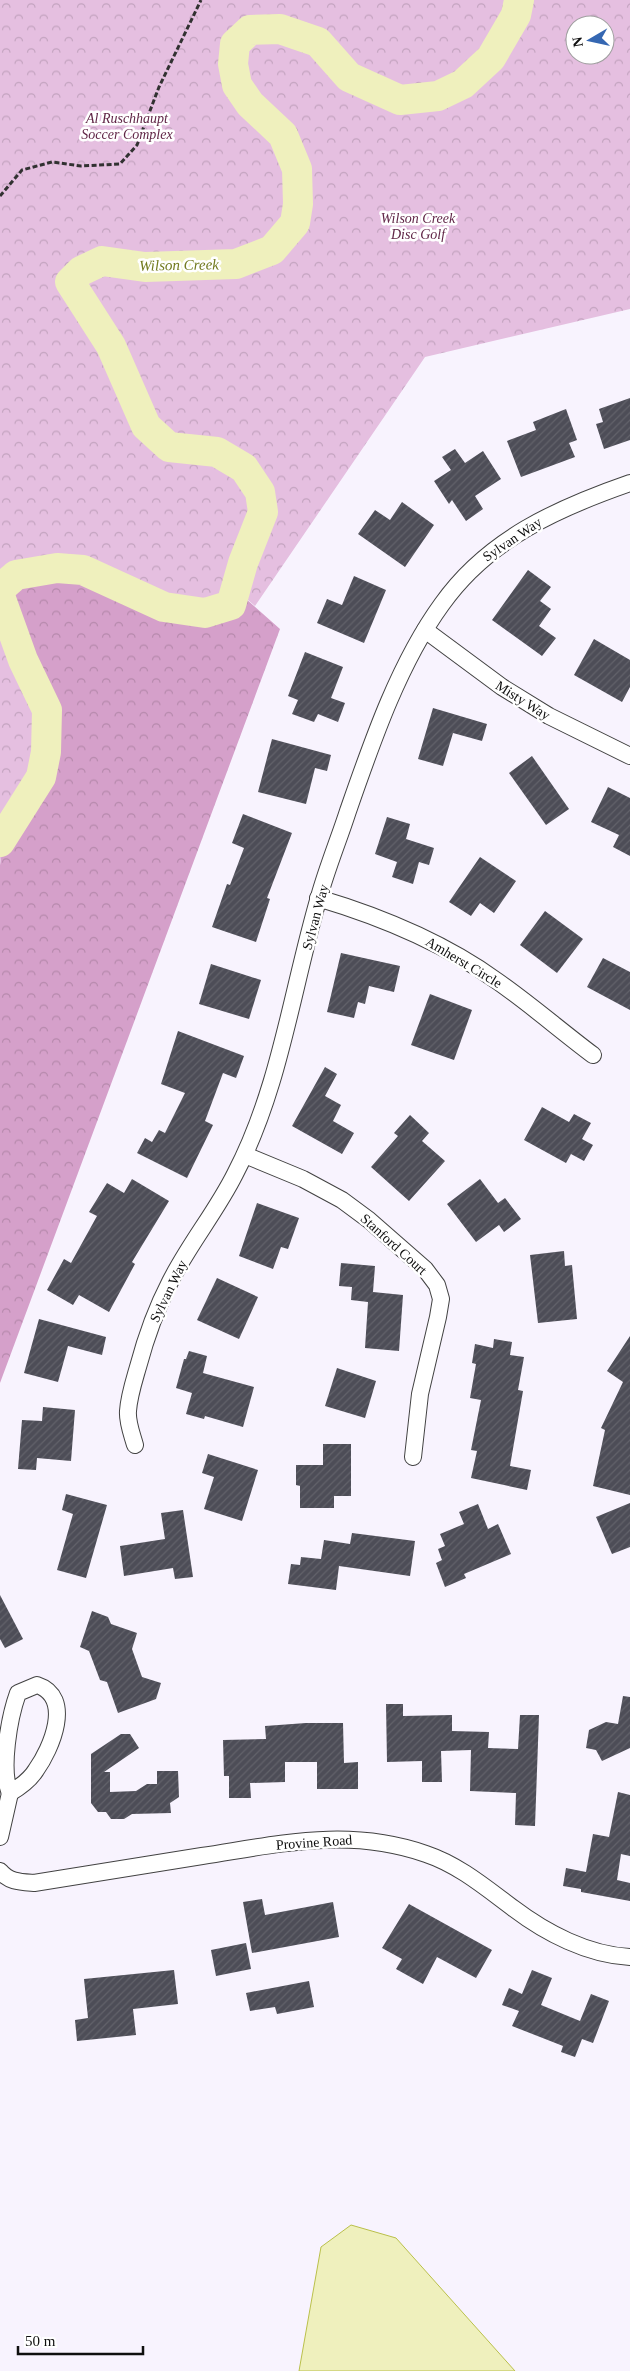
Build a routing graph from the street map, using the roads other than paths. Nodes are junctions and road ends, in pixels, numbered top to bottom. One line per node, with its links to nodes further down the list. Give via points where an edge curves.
1 (630, 483): 2 (street, Sylvan Way, via 546,516 502,543 460,581)
2 (425, 630): 3 (street, Misty Way, via 502,688 541,712); 4 (street, Sylvan Way, via 364,764)
3 (630, 756)
4 (318, 898): 5 (street, Amherst Circle, via 382,919 449,951 498,981); 6 (street, Sylvan Way, via 273,1077)
5 (593, 1055)
6 (245, 1156): 7 (street, Sylvan Way, via 171,1280 153,1318 128,1413); 8 (street, Stanford Court, via 302,1179 342,1200 418,1263 438,1286 441,1299 420,1394)
7 (135, 1444)
8 (412, 1456)
9 (10, 1793): 9 (street, via 4,1785 3,1773 14,1704 18,1693 37,1685 53,1696 56,1707 51,1744 36,1772); 10 (street)
10 (0, 1837)
11 (2, 1873): 12 (street, Provine Road, via 16,1882 34,1883 294,1841 366,1840 428,1855 489,1888 513,1908 557,1935 594,1951)
12 (630, 1957)

